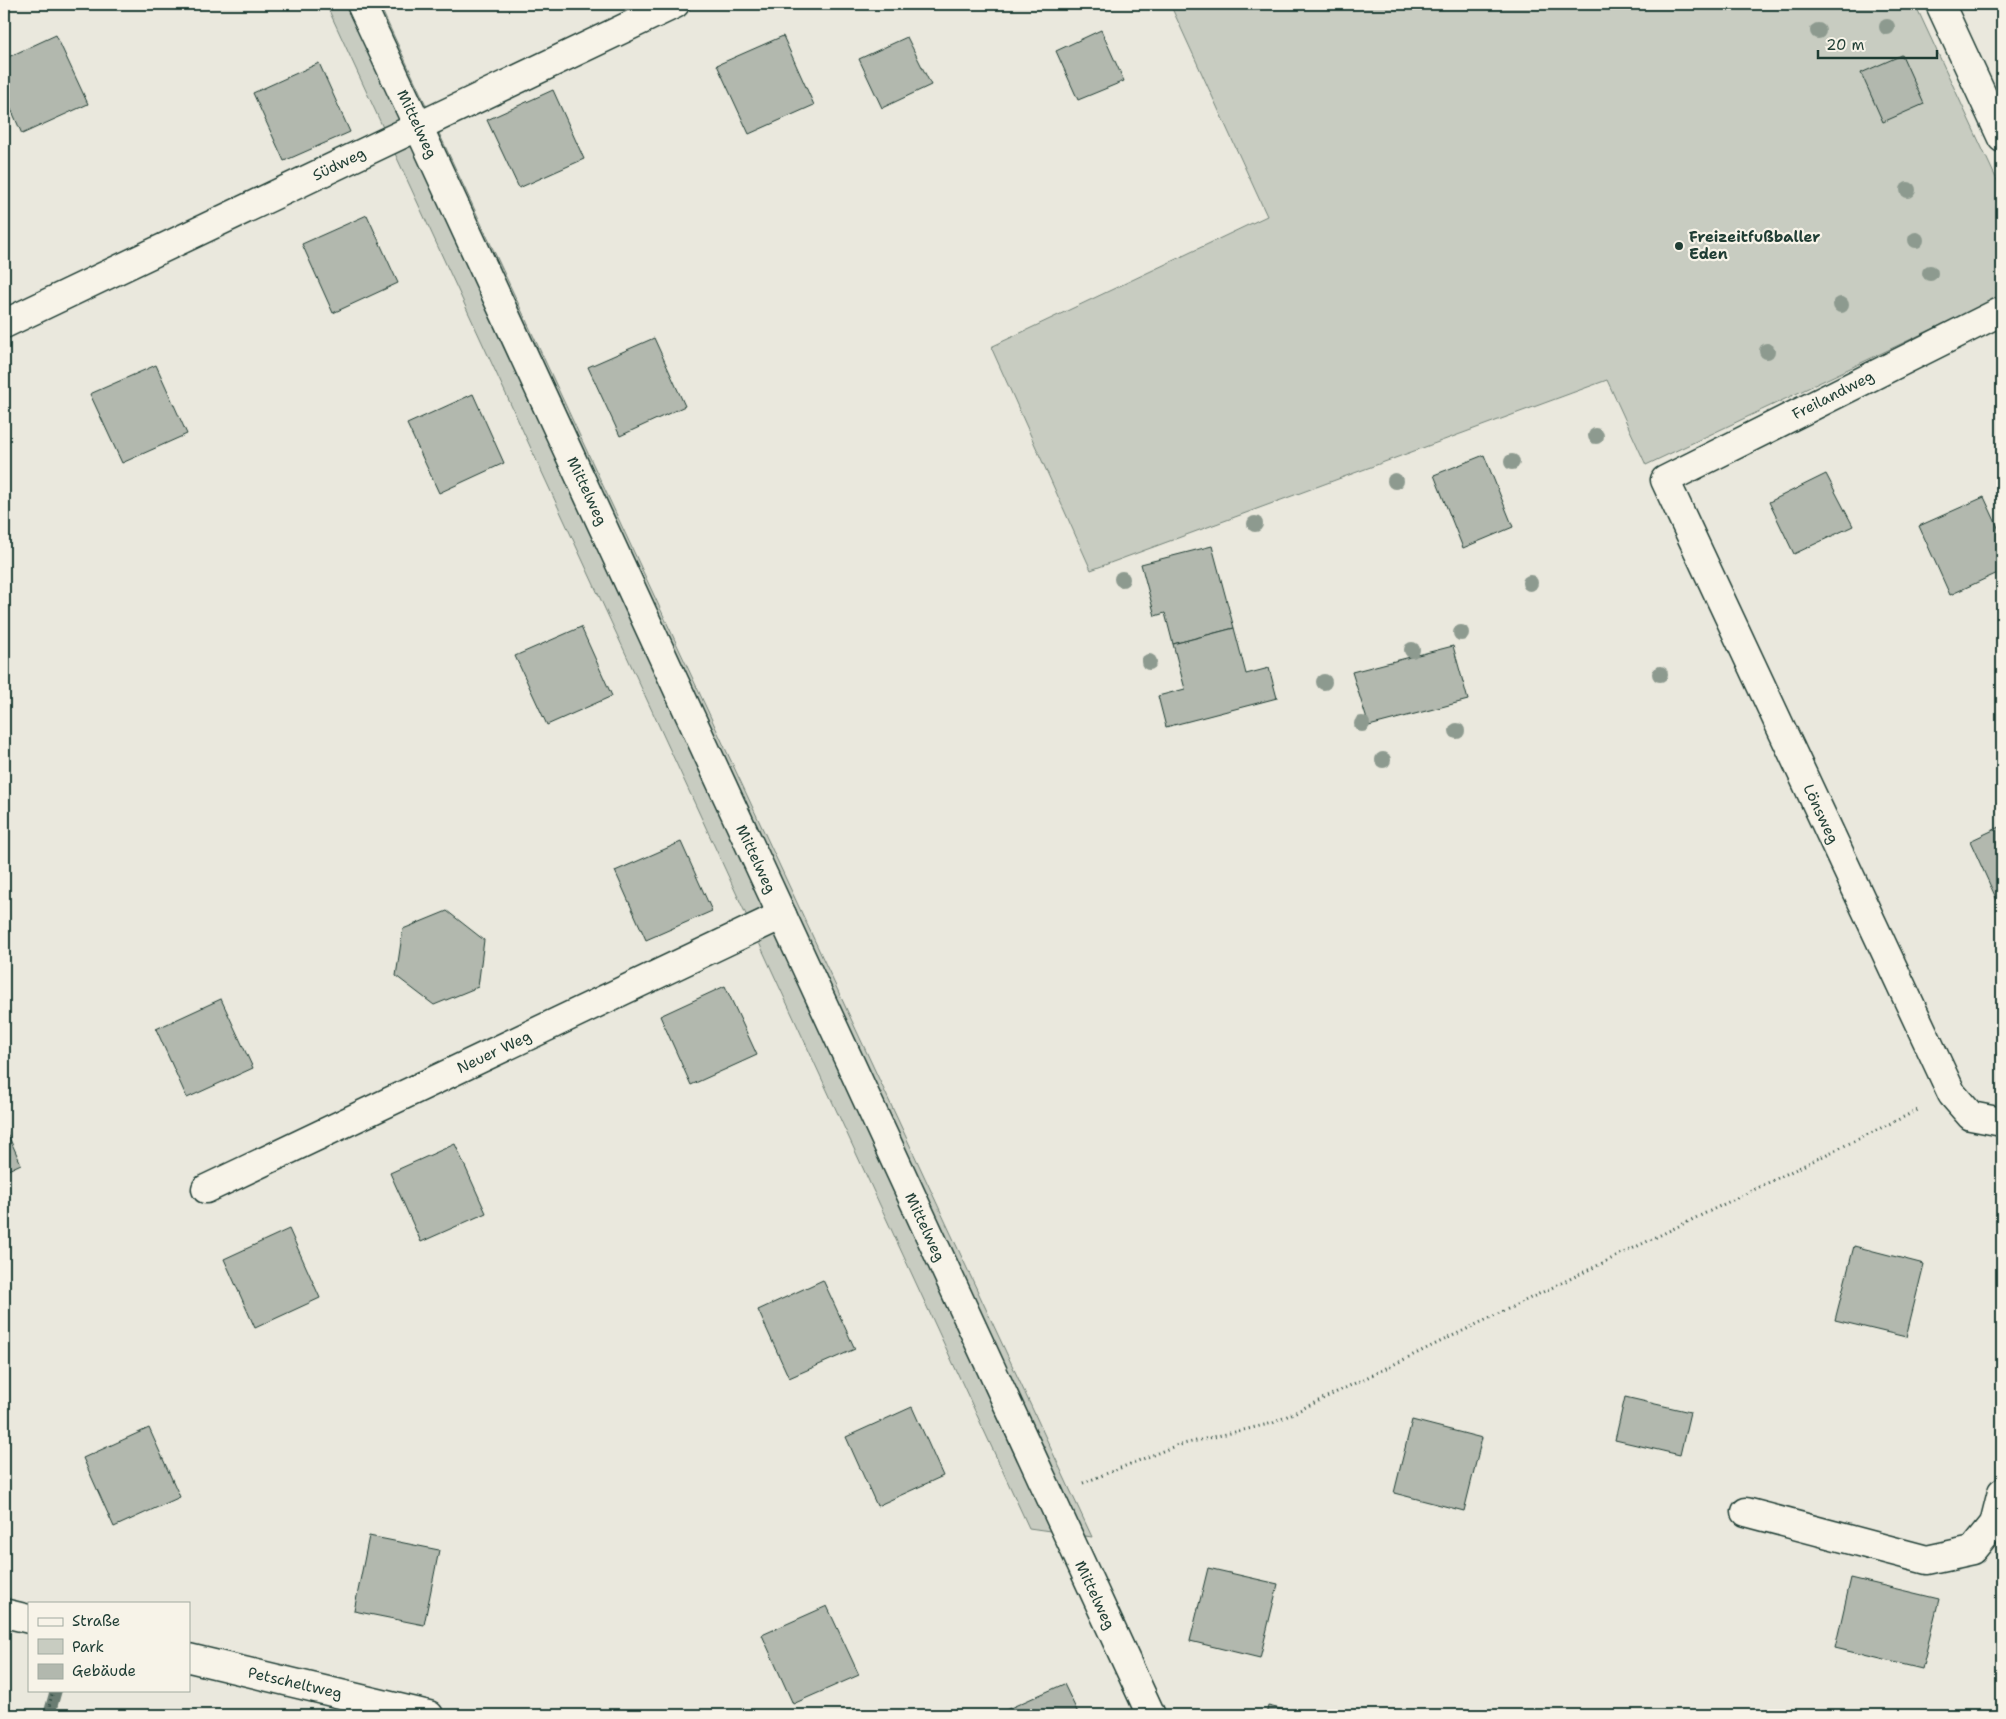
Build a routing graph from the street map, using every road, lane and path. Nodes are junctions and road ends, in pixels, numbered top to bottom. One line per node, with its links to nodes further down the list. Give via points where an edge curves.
1 (361, 4): 4 (street, Mittelweg)
2 (675, 4): 4 (street, Südweg)
3 (1940, 4): 5 (street)
4 (418, 126): 7 (street, Südweg); 9 (street, Mittelweg)
5 (2002, 138)
6 (2002, 311): 8 (street, Freilandweg)
7 (4, 324)
8 (1665, 480): 10 (street, Lönsweg)
9 (782, 915): 12 (street, Neuer Weg); 14 (street, Mittelweg)
10 (1952, 1094): 11 (street, Lönsweg, via 1971,1116); 14 (path, via 1273,1423 1176,1446)
11 (2002, 1122)
12 (206, 1189)
13 (2002, 1492): 15 (street, via 1994,1524 1973,1550 1927,1560)
14 (1049, 1497): 22 (street, Mittelweg)
15 (1746, 1512)
16 (4, 1613): 17 (street)
17 (28, 1619)
18 (190, 1658): 21 (street, Petscheltweg)
19 (53, 1692): 20 (path)
20 (47, 1715)
21 (430, 1715)
22 (1150, 1715)

